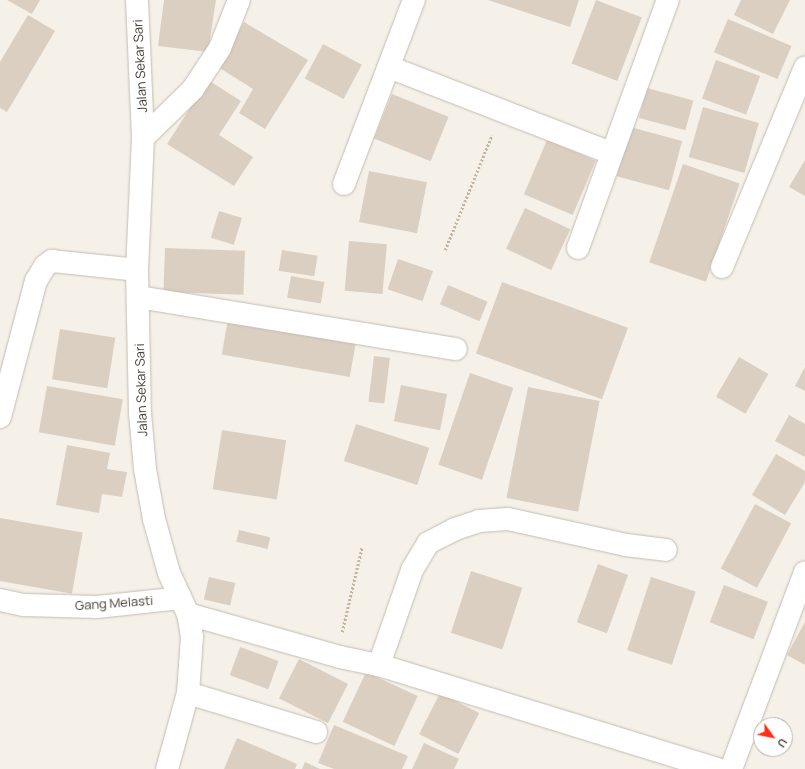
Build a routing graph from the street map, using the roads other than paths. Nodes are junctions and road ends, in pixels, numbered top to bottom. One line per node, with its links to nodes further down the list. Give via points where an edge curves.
1 (137, 0): 7 (street, Jalan Sekar Sari)
2 (239, 0): 7 (street, via 220,48 193,89)
3 (414, 0): 5 (street)
4 (668, 0): 8 (street)
5 (389, 68): 8 (street); 9 (street)
6 (805, 68): 11 (street)
7 (143, 138): 12 (street, Jalan Sekar Sari)
8 (611, 153): 10 (street)
9 (344, 184)
10 (578, 248)
11 (722, 267)
12 (137, 270): 13 (street, Jalan Sekar Sari); 15 (street, via 52,261 45,266 36,280)
13 (138, 297): 14 (street); 19 (street, Jalan Sekar Sari, via 140,413 145,469 169,574)
14 (456, 349)
15 (0, 417)
16 (666, 550): 20 (street, via 626,545 508,519 479,521 455,529 428,543 412,570)
17 (805, 572): 25 (street)
18 (0, 600): 19 (street, Gang Melasti, via 24,605)
19 (184, 606): 20 (street, via 340,657); 21 (street, Jalan Sekar Sari, via 192,661)
20 (378, 665): 24 (street)
21 (188, 693): 22 (street); 23 (street, Jalan Sekar Sari)
22 (316, 732)
23 (167, 769)
24 (718, 769)
25 (731, 769)

